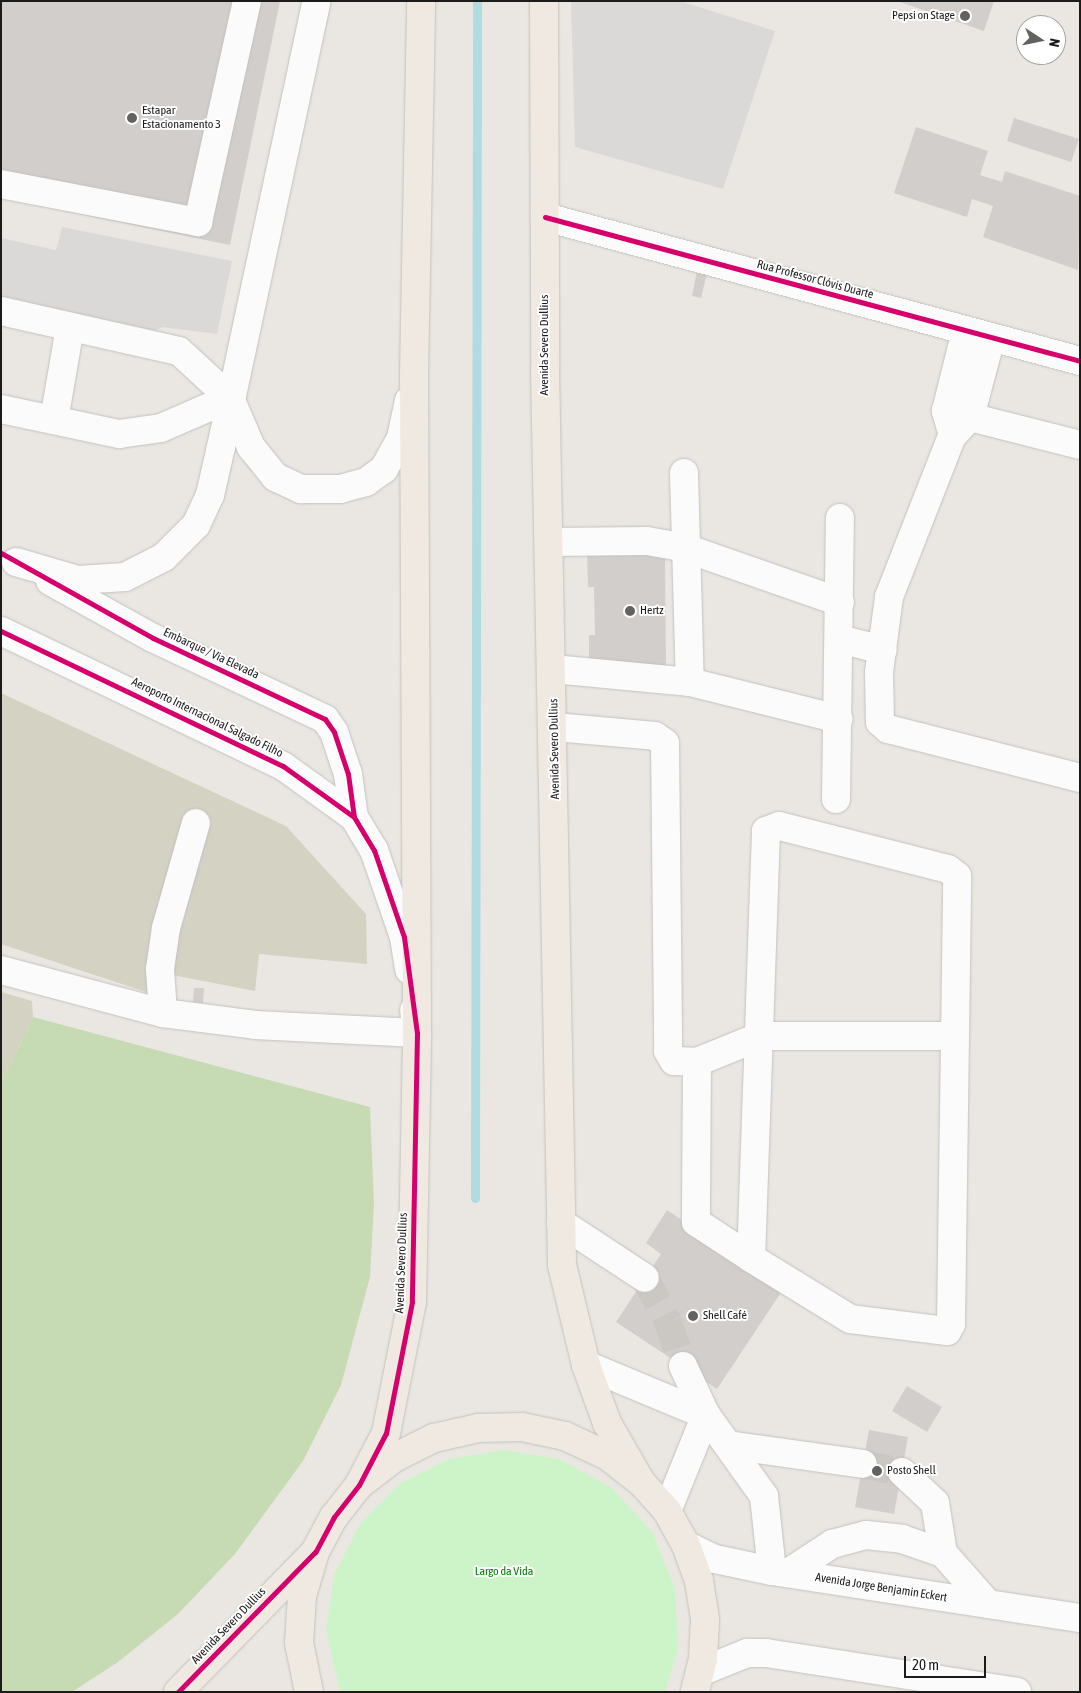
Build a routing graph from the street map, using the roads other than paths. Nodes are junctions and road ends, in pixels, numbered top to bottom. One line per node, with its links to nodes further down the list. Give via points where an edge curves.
1 (247, 1): 5 (street, via 198,222)
2 (317, 1): 12 (street)
3 (421, 1): 11 (main road, Avenida Severo Dullius)
4 (544, 1): 6 (main road, Avenida Severo Dullius)
5 (1, 184)
6 (545, 217): 9 (street, Rua Professor Clóvis Duarte); 19 (main road, Avenida Severo Dullius)
7 (1, 311): 8 (street)
8 (70, 327): 12 (street, via 179,351); 14 (street)
9 (979, 335): 10 (street, Rua Professor Clóvis Duarte); 15 (street)
10 (1080, 361)
11 (414, 375): 12 (street, via 401,438 384,469 366,482 340,489 301,489 276,476 251,446); 36 (main road, Avenida Severo Dullius)
12 (230, 398): 14 (street, via 161,428 119,434); 21 (street, via 210,494 196,525 164,557 125,577 78,580)
13 (1, 409): 14 (street)
14 (54, 420)
15 (956, 421): 16 (street); 25 (street, via 889,597)
16 (1080, 446)
17 (684, 473): 20 (street)
18 (840, 518): 22 (street)
19 (550, 542): 20 (street, via 647,541); 26 (main road, Avenida Severo Dullius)
20 (685, 548): 22 (street); 27 (street)
21 (9, 557): 32 (street, Embarque / Via Elevada, via 153,638 325,719 334,732 348,774)
22 (840, 602): 24 (street)
23 (1, 630): 32 (street, Aeroporto Internacional Salgado Filho, via 283,766)
24 (839, 639): 25 (street); 28 (street)
25 (882, 650): 30 (street, via 879,717 883,726)
26 (553, 669): 27 (street); 29 (main road, Avenida Severo Dullius)
27 (690, 682): 28 (street)
28 (838, 719): 31 (street)
29 (555, 727): 39 (street, via 655,736 665,743 668,1051 674,1061); 40 (main road, Avenida Severo Dullius)
30 (1080, 778)
31 (836, 799)
32 (354, 817): 36 (street, Aeroporto Internacional Salgado Filho, via 374,850 404,937)
33 (196, 823): 35 (street, via 166,928 160,969)
34 (1, 970): 35 (street)
35 (163, 1013): 36 (street, via 255,1024)
36 (417, 1033): 50 (main road, Avenida Severo Dullius, via 412,1302 386,1433)
37 (761, 1036): 38 (street); 38 (street, via 764,838 772,826 954,871 958,881); 39 (street); 41 (street)
38 (954, 1036): 41 (street, via 951,1324 947,1331 850,1319)
39 (697, 1062): 41 (street, via 694,1218)
40 (561, 1223): 42 (street); 43 (main road, Avenida Severo Dullius, via 562,1265)
41 (751, 1258)
42 (645, 1278)
43 (586, 1365): 45 (street); 49 (main road, Avenida Severo Dullius, via 607,1423)
44 (683, 1366): 45 (street)
45 (706, 1415): 46 (street); 51 (street)
46 (728, 1445): 47 (street); 55 (street, via 764,1496)
47 (863, 1464)
48 (902, 1472): 54 (street, via 935,1503)
49 (641, 1482): 50 (main road, via 598,1451 565,1436 522,1427 478,1428 434,1438 394,1458); 51 (main road)
50 (359, 1485): 53 (main road, via 334,1516)
51 (667, 1511): 52 (main road)
52 (686, 1544): 55 (street, Avenida Jorge Benjamin Eckert, via 715,1559); 58 (main road, via 699,1581 705,1620)
53 (315, 1552): 59 (main road, Avenida Severo Dullius); 60 (main road, via 302,1596 299,1643)
54 (943, 1554): 55 (street, via 902,1539 866,1535 832,1544); 56 (street)
55 (780, 1572): 56 (street, Avenida Jorge Benjamin Eckert)
56 (988, 1604): 57 (street, Avenida Jorge Benjamin Eckert)
57 (1080, 1618)
58 (697, 1682): 61 (street, via 747,1653 766,1653)
59 (178, 1692)
60 (308, 1692)
61 (1018, 1692)

